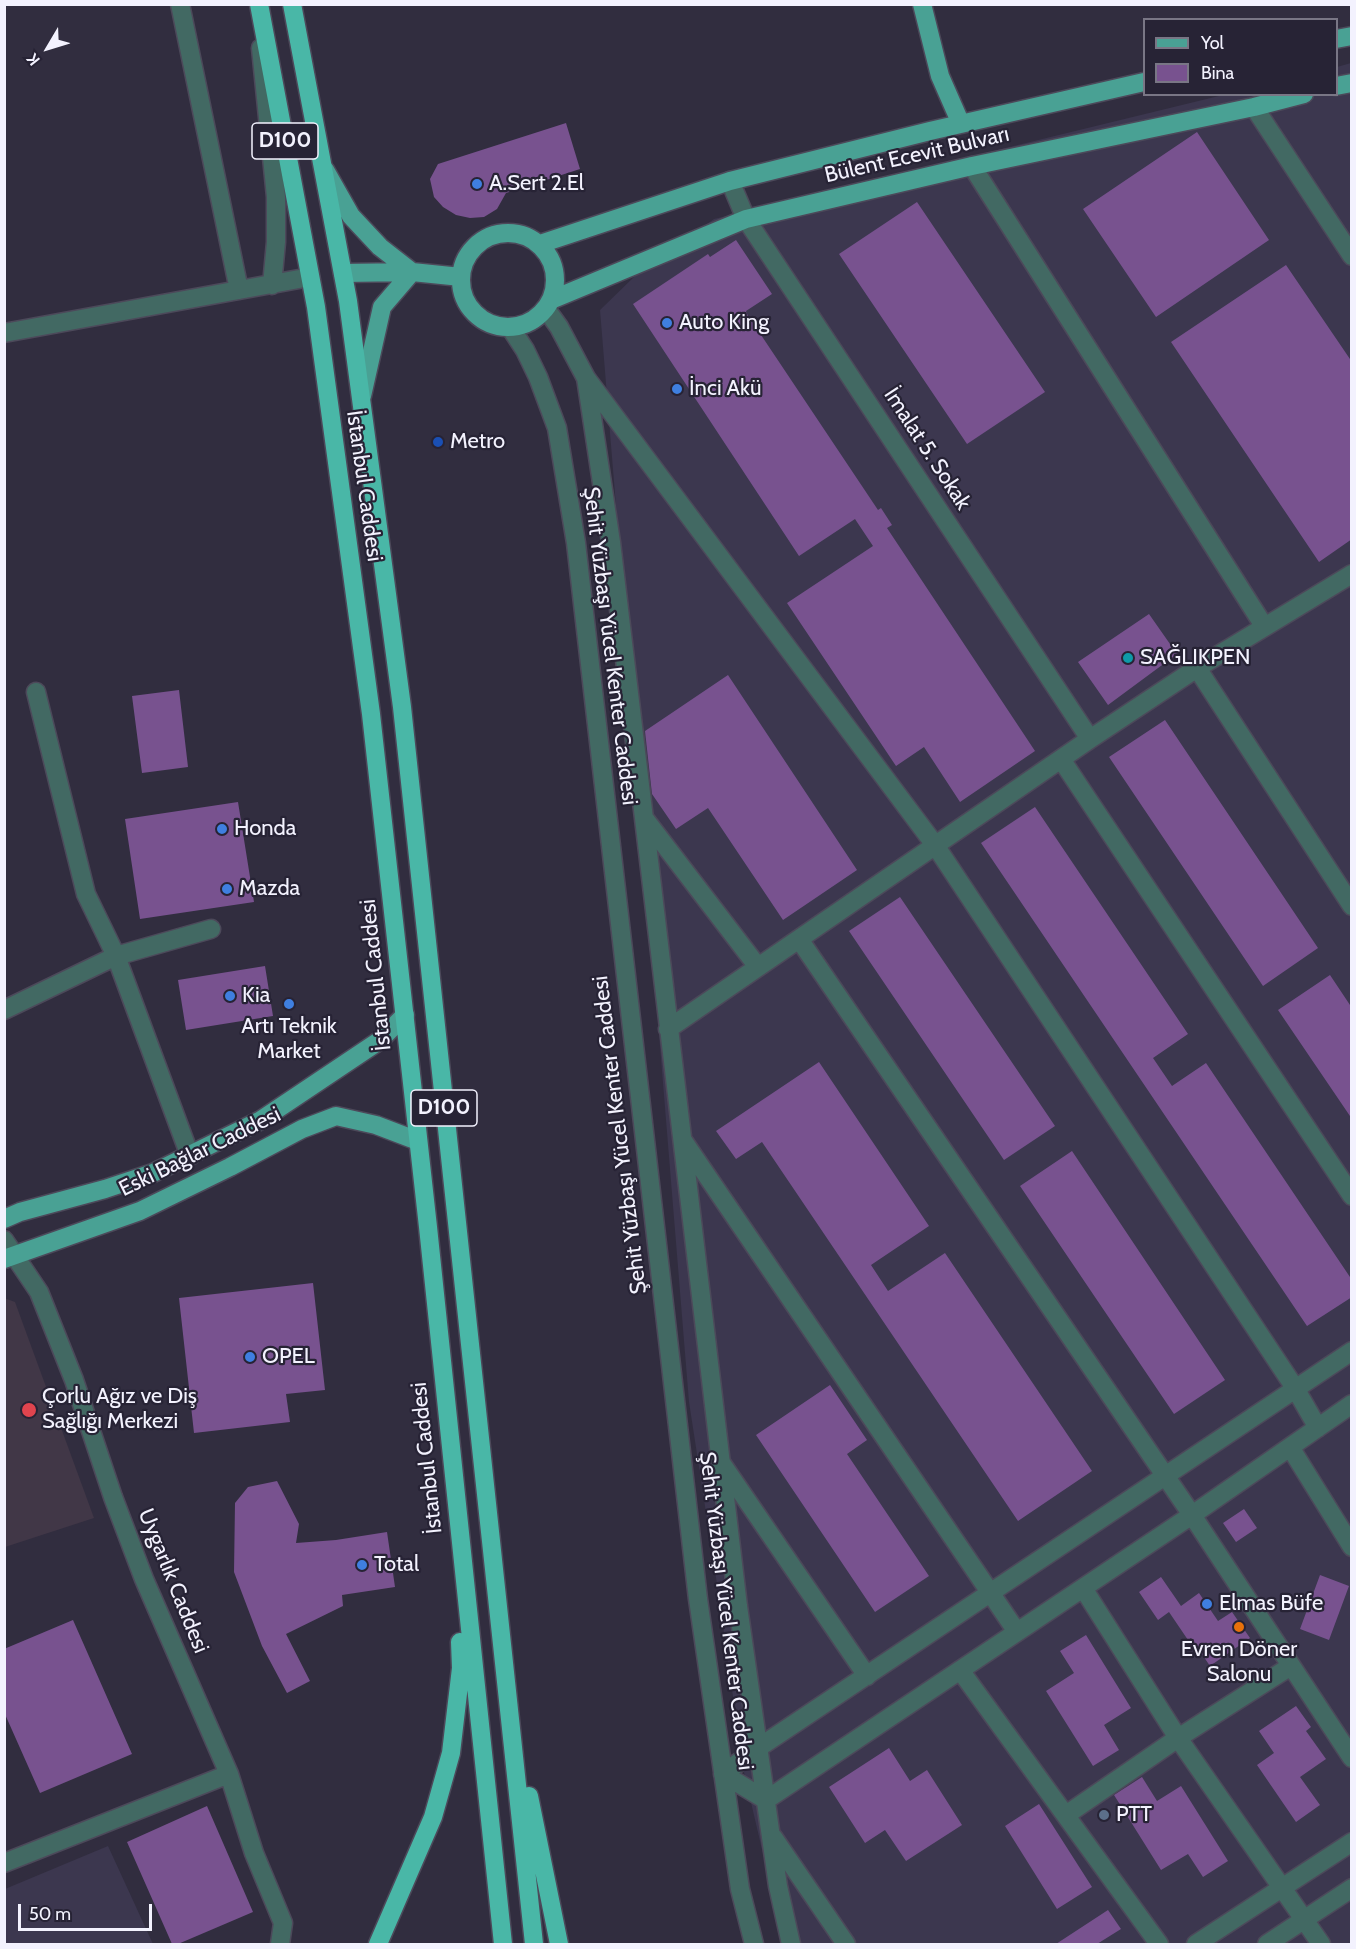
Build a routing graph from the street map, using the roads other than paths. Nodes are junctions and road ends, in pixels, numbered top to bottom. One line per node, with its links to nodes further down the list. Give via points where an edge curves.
1 (180, 4): 20 (street)
2 (292, 4): 9 (highway, İstanbul Caddesi / D100)
3 (922, 4): 8 (main road, via 940,76)
4 (259, 6): 17 (highway, İstanbul Caddesi / D100); 19 (street, via 276,197)
5 (1143, 82): 8 (main road)
6 (1296, 96): 7 (main road, Bülent Ecevit Bulvarı)
7 (1254, 107): 10 (main road, Bülent Ecevit Bulvarı); 14 (street)
8 (961, 124): 11 (main road)
9 (323, 166): 15 (main road, via 351,216 380,247); 16 (highway, İstanbul Caddesi / D100)
10 (972, 166): 12 (main road, Bülent Ecevit Bulvarı); 27 (street)
11 (730, 182): 12 (street, İmalat 5. Sokak); 13 (main road)
12 (746, 219): 21 (main road, Bülent Ecevit Bulvarı); 30 (street, İmalat 5. Sokak)
13 (540, 244): 18 (main road, via 513,232 498,233 472,249); 21 (main road, via 555,270 555,289)
14 (1352, 256)
15 (412, 272): 16 (main road); 18 (main road); 25 (main road, via 382,307)
16 (343, 273): 17 (highway); 25 (highway, İstanbul Caddesi / D100)
17 (310, 277): 19 (street); 40 (highway, İstanbul Caddesi, via 371,714)
18 (460, 277): 22 (main road, via 469,307 494,325)
19 (272, 285): 20 (street)
20 (239, 290): 23 (street)
21 (548, 305): 22 (main road, via 540,316); 24 (street)
22 (510, 327): 70 (street, Şehit Yüzbaşı Yücel Kenter Caddesi, via 525,350 556,428 576,543 698,1599)
23 (4, 333)
24 (586, 378): 32 (street, Şehit Yüzbaşı Yücel Kenter Caddesi, via 611,542); 33 (street)
25 (361, 398): 65 (highway, İstanbul Caddesi / D100, via 402,707)
26 (1352, 574): 27 (street)
27 (1264, 626): 28 (street)
28 (1197, 668): 30 (street); 34 (street)
29 (36, 692): 37 (street, via 86,894)
30 (1090, 739): 31 (street)
31 (1061, 759): 33 (street); 45 (street)
32 (643, 818): 38 (street); 41 (street, Şehit Yüzbaşı Yücel Kenter Caddesi)
33 (935, 845): 36 (street); 50 (street)
34 (1352, 906)
35 (211, 929): 37 (street)
36 (799, 939): 38 (street); 56 (street)
37 (116, 956): 39 (street); 44 (street)
38 (758, 967): 41 (street)
39 (4, 1010)
40 (405, 1015): 43 (highway, İstanbul Caddesi); 44 (main road, Eski Bağlar Caddesi, via 379,1041 323,1080 261,1120)
41 (668, 1029): 42 (street, Şehit Yüzbaşı Yücel Kenter Caddesi)
42 (682, 1138): 55 (street, Şehit Yüzbaşı Yücel Kenter Caddesi); 60 (street)
43 (418, 1141): 48 (main road, Eski Bağlar Caddesi, via 376,1125 336,1116 140,1211); 54 (highway, İstanbul Caddesi)
44 (190, 1156): 46 (main road, Eski Bağlar Caddesi, via 153,1173)
45 (1352, 1196)
46 (4, 1218)
47 (4, 1240): 48 (street, Uygarlık Caddesi)
48 (10, 1258): 69 (street, Uygarlık Caddesi, via 39,1292 144,1579)
49 (1352, 1351): 50 (street)
50 (1295, 1388): 52 (street); 56 (street)
51 (1352, 1404): 52 (street)
52 (1318, 1428): 53 (street)
53 (1290, 1447): 57 (street); 58 (street)
54 (450, 1451): 80 (highway, via 461,1658 454,1733 433,1817); 81 (highway, İstanbul Caddesi)
55 (721, 1462): 64 (street); 67 (street, Şehit Yüzbaşı Yücel Kenter Caddesi)
56 (1165, 1475): 57 (street); 60 (street)
57 (1192, 1515): 59 (street); 62 (street)
58 (1352, 1547)
59 (1083, 1588): 61 (street); 66 (street)
60 (990, 1594): 61 (street); 64 (street)
61 (1017, 1632): 63 (street)
62 (1291, 1666): 66 (street); 68 (street)
63 (960, 1670): 71 (street); 72 (street)
64 (867, 1676): 67 (street)
65 (507, 1689): 82 (highway, İstanbul Caddesi / D100); 83 (highway)
66 (1178, 1738): 72 (street); 76 (street)
67 (758, 1748): 70 (street); 71 (street, Şehit Yüzbaşı Yücel Kenter Caddesi)
68 (1352, 1758)
69 (229, 1774): 75 (street); 79 (street, Uygarlık Caddesi, via 283,1923)
70 (723, 1774): 71 (street); 84 (street, Şehit Yüzbaşı Yücel Kenter Caddesi, via 740,1889)
71 (766, 1800): 73 (street, Şehit Yüzbaşı Yücel Kenter Caddesi)
72 (1066, 1815): 87 (street)
73 (770, 1833): 85 (street, Şehit Yüzbaşı Yücel Kenter Caddesi); 86 (street)
74 (1352, 1842): 76 (street)
75 (4, 1863)
76 (1282, 1888): 78 (street); 88 (street)
77 (1352, 1888): 78 (street)
78 (1305, 1920): 89 (street); 90 (street)
79 (280, 1944)
80 (378, 1944)
81 (503, 1944)
82 (534, 1944)
83 (559, 1944)
84 (754, 1944)
85 (791, 1944)
86 (846, 1944)
87 (1159, 1944)
88 (1196, 1944)
89 (1268, 1944)
90 (1321, 1944)

